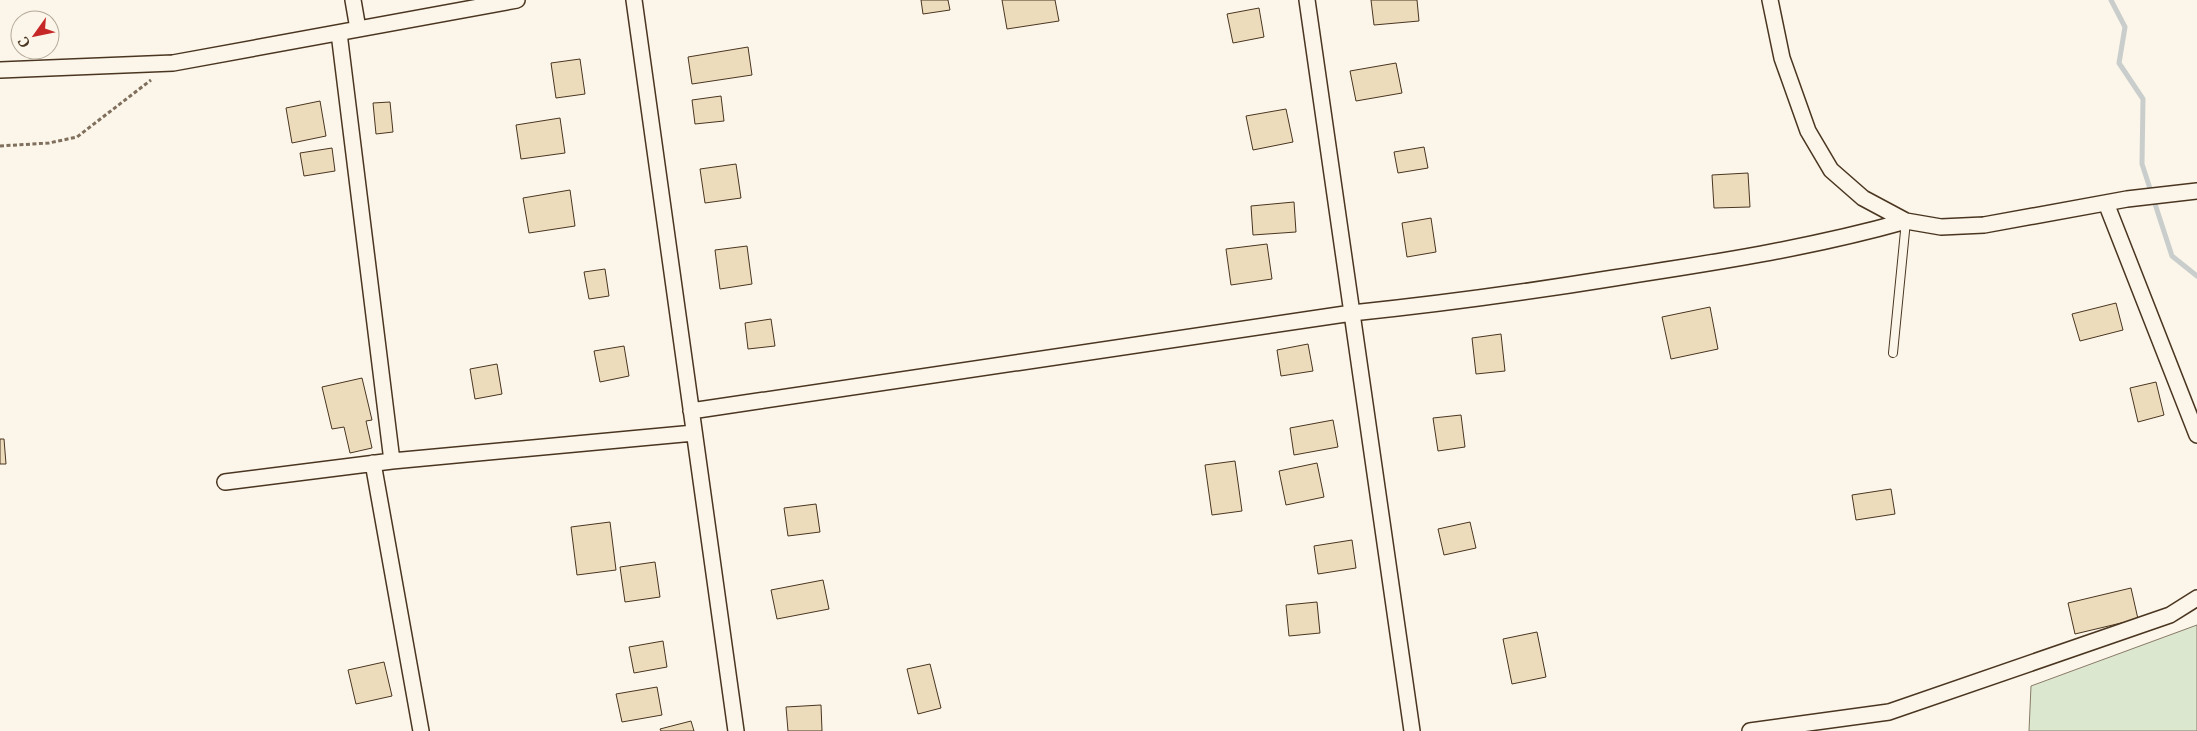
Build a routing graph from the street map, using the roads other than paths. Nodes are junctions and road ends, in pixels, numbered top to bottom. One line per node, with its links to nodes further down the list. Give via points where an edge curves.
1 (353, 0): 6 (street)
2 (517, 0): 6 (street)
3 (634, 0): 14 (street)
4 (1307, 0): 12 (street)
5 (1770, 0): 11 (street, via 1782,58 1808,131 1831,170 1863,198)
6 (358, 29): 7 (street)
7 (339, 32): 8 (street, via 173,63); 17 (street)
8 (0, 70)
9 (2189, 192): 10 (street)
10 (2106, 203): 11 (street, via 1984,225 1941,227); 16 (street)
11 (1906, 221): 12 (street, via 1816,245 1739,260 1452,303); 13 (lane)
12 (1352, 313): 14 (street); 23 (street)
13 (1893, 353)
14 (691, 411): 15 (street)
15 (694, 433): 17 (street); 22 (street)
16 (2197, 435)
17 (392, 461): 18 (street)
18 (373, 463): 19 (street); 21 (street)
19 (226, 482)
20 (2197, 598): 24 (street, via 2170,615 1889,712)
21 (421, 731)
22 (736, 731)
23 (1412, 731)
24 (1750, 731)

